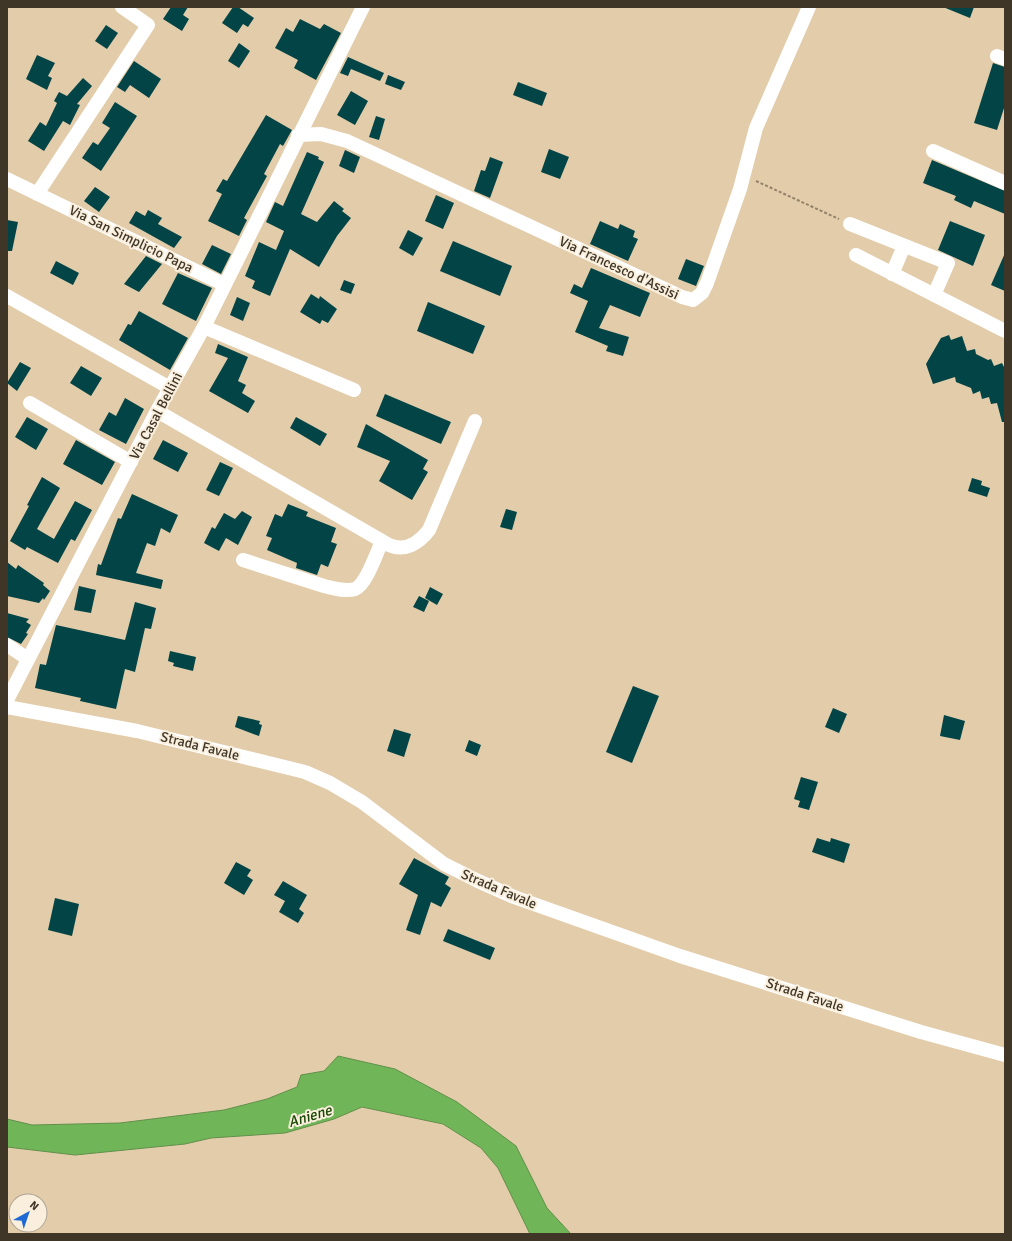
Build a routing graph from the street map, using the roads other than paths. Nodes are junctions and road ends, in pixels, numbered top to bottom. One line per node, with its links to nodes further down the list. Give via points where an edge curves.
1 (122, 7): 8 (street, via 148,25)
2 (362, 7): 4 (street, Via Casal Bellini)
3 (809, 7): 4 (street, Via Francesco d'Assisi, via 756,128 744,176 705,289 697,298 690,300 347,141 321,134)
4 (299, 132): 13 (street, Via Casal Bellini)
5 (932, 151): 7 (street)
6 (7, 179): 8 (street, Via San Simplicio Papa)
7 (1005, 182)
8 (37, 194): 13 (street, Via San Simplicio Papa)
9 (850, 224): 10 (street)
10 (904, 246): 12 (street); 14 (street, via 948,263)
11 (856, 255): 12 (street)
12 (892, 274): 14 (street)
13 (225, 285): 16 (street, Via Casal Bellini)
14 (934, 295): 17 (street)
15 (7, 296): 18 (street)
16 (204, 327): 18 (street, Via Casal Bellini); 19 (street)
17 (1005, 331)
18 (170, 388): 21 (street, Via Casal Bellini)
19 (354, 390)
20 (30, 403): 23 (street)
21 (157, 411): 23 (street, Via Casal Bellini); 24 (street)
22 (475, 421): 24 (street, via 425,535 414,544 401,548)
23 (131, 462): 27 (street, Via Casal Bellini)
24 (382, 541): 25 (street, via 364,580 359,587 352,589 324,586)
25 (242, 560)
26 (7, 645): 27 (street)
27 (28, 659): 28 (street, Via Casal Bellini)
28 (7, 700)
29 (7, 706): 30 (street, Strada Favale, via 137,731 305,772 362,802 448,866 514,897 680,956 921,1032)
30 (1005, 1055)

